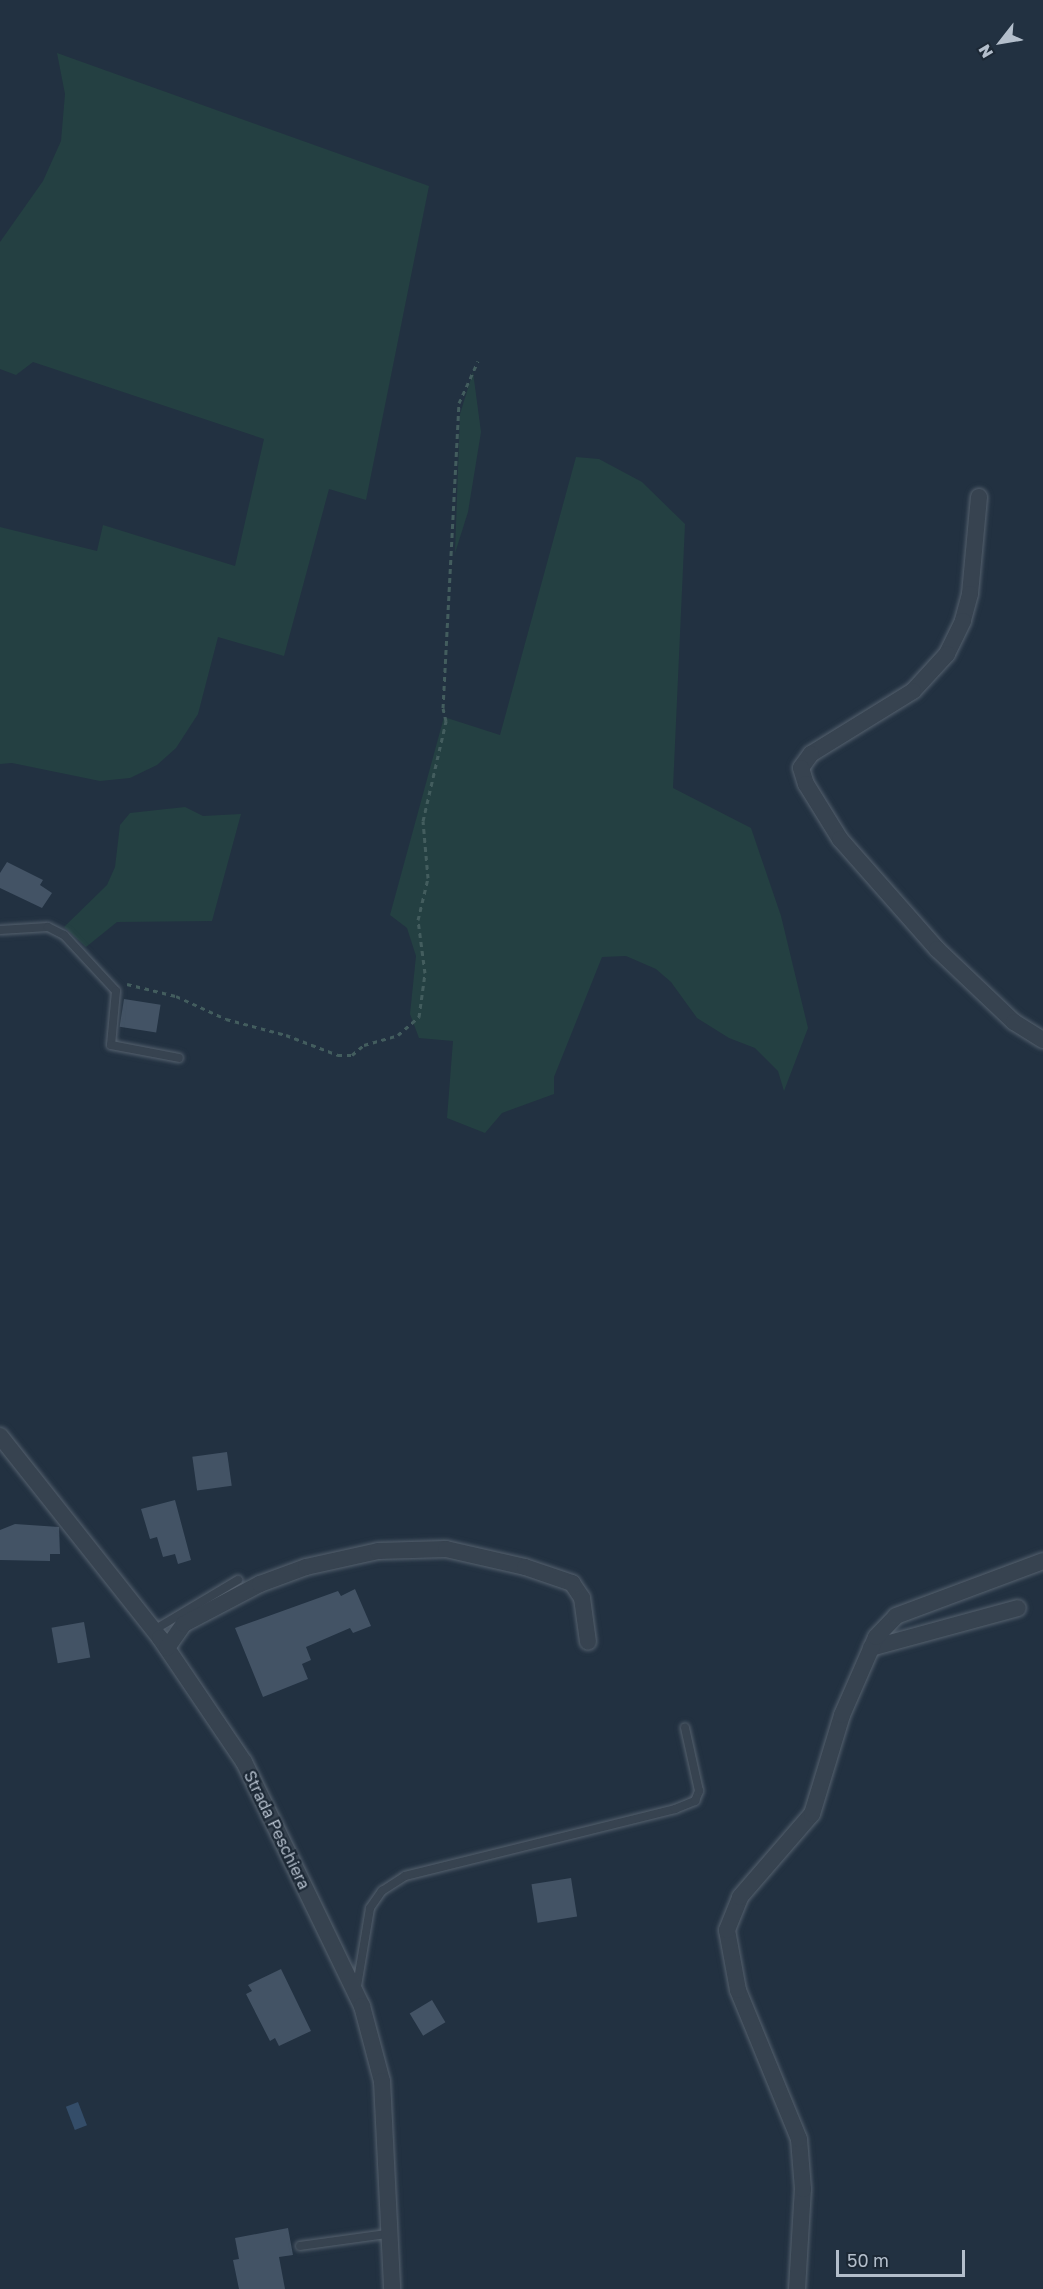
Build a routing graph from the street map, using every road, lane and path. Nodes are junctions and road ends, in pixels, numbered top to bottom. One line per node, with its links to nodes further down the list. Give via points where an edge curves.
1 (478, 361): 4 (path, via 459,403 443,708 446,721 423,821 428,878 418,920 425,973 419,1017 398,1035 364,1045 352,1055 338,1055 286,1035 226,1019 176,996)
2 (979, 497): 5 (street, via 970,594 963,621 947,654 913,691 811,754 801,768 806,784 840,839 929,940 1014,1022)
3 (0, 930): 4 (lane, via 48,927 64,935)
4 (105, 978): 6 (lane, via 116,991 111,1045)
5 (1043, 1040)
6 (179, 1058)
7 (0, 1436): 11 (street, Strada Peschiera)
8 (1043, 1561): 14 (street, via 896,1616)
9 (238, 1580): 11 (lane)
10 (1018, 1608): 14 (street)
11 (154, 1630): 13 (street, Strada Peschiera)
12 (588, 1642): 13 (street, via 582,1598 572,1583 525,1567 435,1549 378,1551 306,1567 260,1584 184,1624)
13 (167, 1648): 16 (street, Strada Peschiera, via 244,1762)
14 (871, 1648): 20 (street, via 842,1715 826,1780 812,1814 740,1897 727,1930 738,1990 799,2139 803,2189)
15 (685, 1728): 16 (lane, via 699,1791 694,1801 405,1876 382,1891 370,1908)
16 (356, 1992): 17 (street, Strada Peschiera, via 376,2049 382,2081)
17 (386, 2234): 18 (lane); 19 (street, Strada Peschiera)
18 (300, 2246)
19 (392, 2289)
20 (797, 2289)

